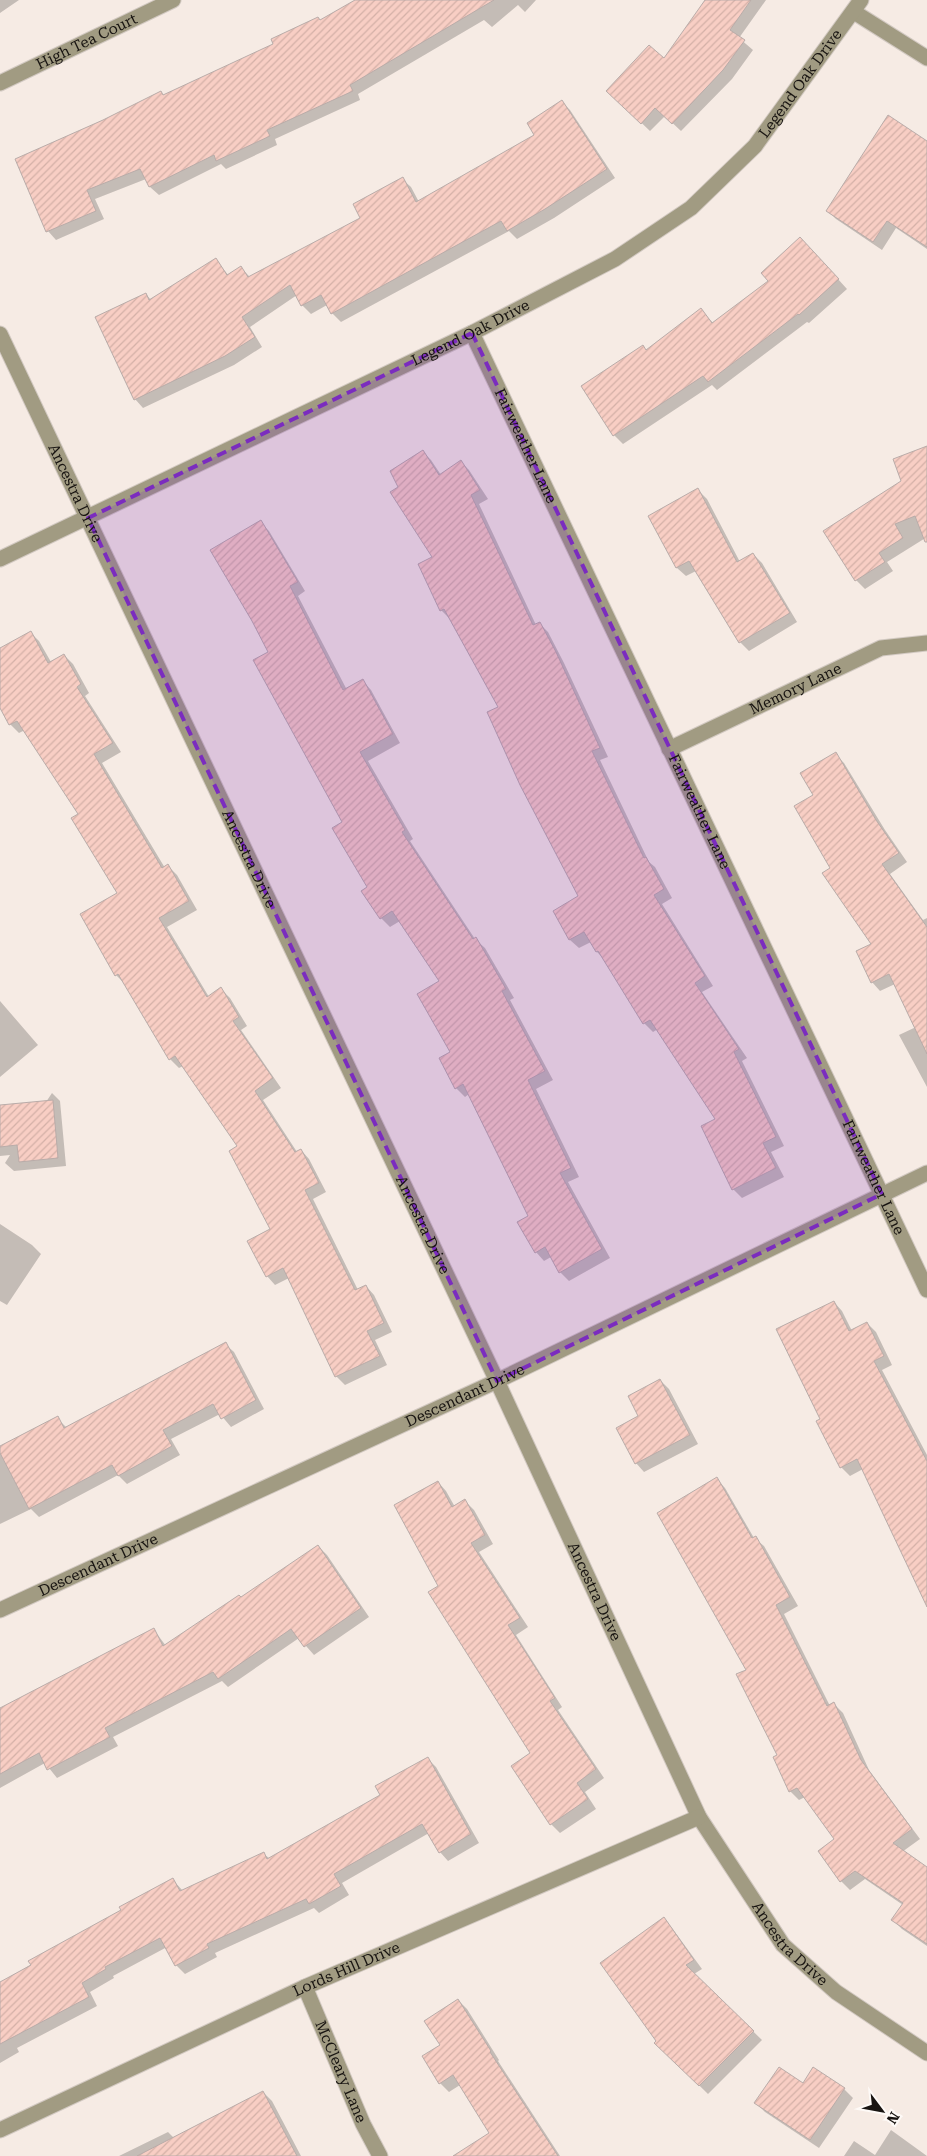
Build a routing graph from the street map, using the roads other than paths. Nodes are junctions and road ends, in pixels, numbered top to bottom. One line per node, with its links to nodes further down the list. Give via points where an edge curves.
1 (173, 0): 4 (street, High Tea Court)
2 (857, 6): 3 (street); 5 (street, Legend Oak Drive, via 754,146 691,208 615,259)
3 (927, 58)
4 (0, 83)
5 (472, 332): 7 (street, Legend Oak Drive); 10 (street, Fairweather Lane)
6 (0, 334): 7 (street, Ancestra Drive)
7 (88, 518): 8 (street, Legend Oak Drive); 14 (street, Ancestra Drive)
8 (0, 559)
9 (927, 643): 10 (street, Memory Lane, via 881,648)
10 (669, 749): 12 (street, Fairweather Lane)
11 (927, 1173): 12 (street, Descendant Drive)
12 (882, 1194): 13 (street, Fairweather Lane); 14 (street, Descendant Drive)
13 (927, 1290)
14 (497, 1381): 15 (street, Descendant Drive); 16 (street, Ancestra Drive)
15 (0, 1610)
16 (699, 1817): 17 (street, Lords Hill Drive); 18 (street, Ancestra Drive, via 783,1945 836,1992)
17 (305, 1987): 19 (street, Lords Hill Drive); 20 (street, McCleary Lane)
18 (927, 2054)
19 (0, 2130)
20 (380, 2156)

